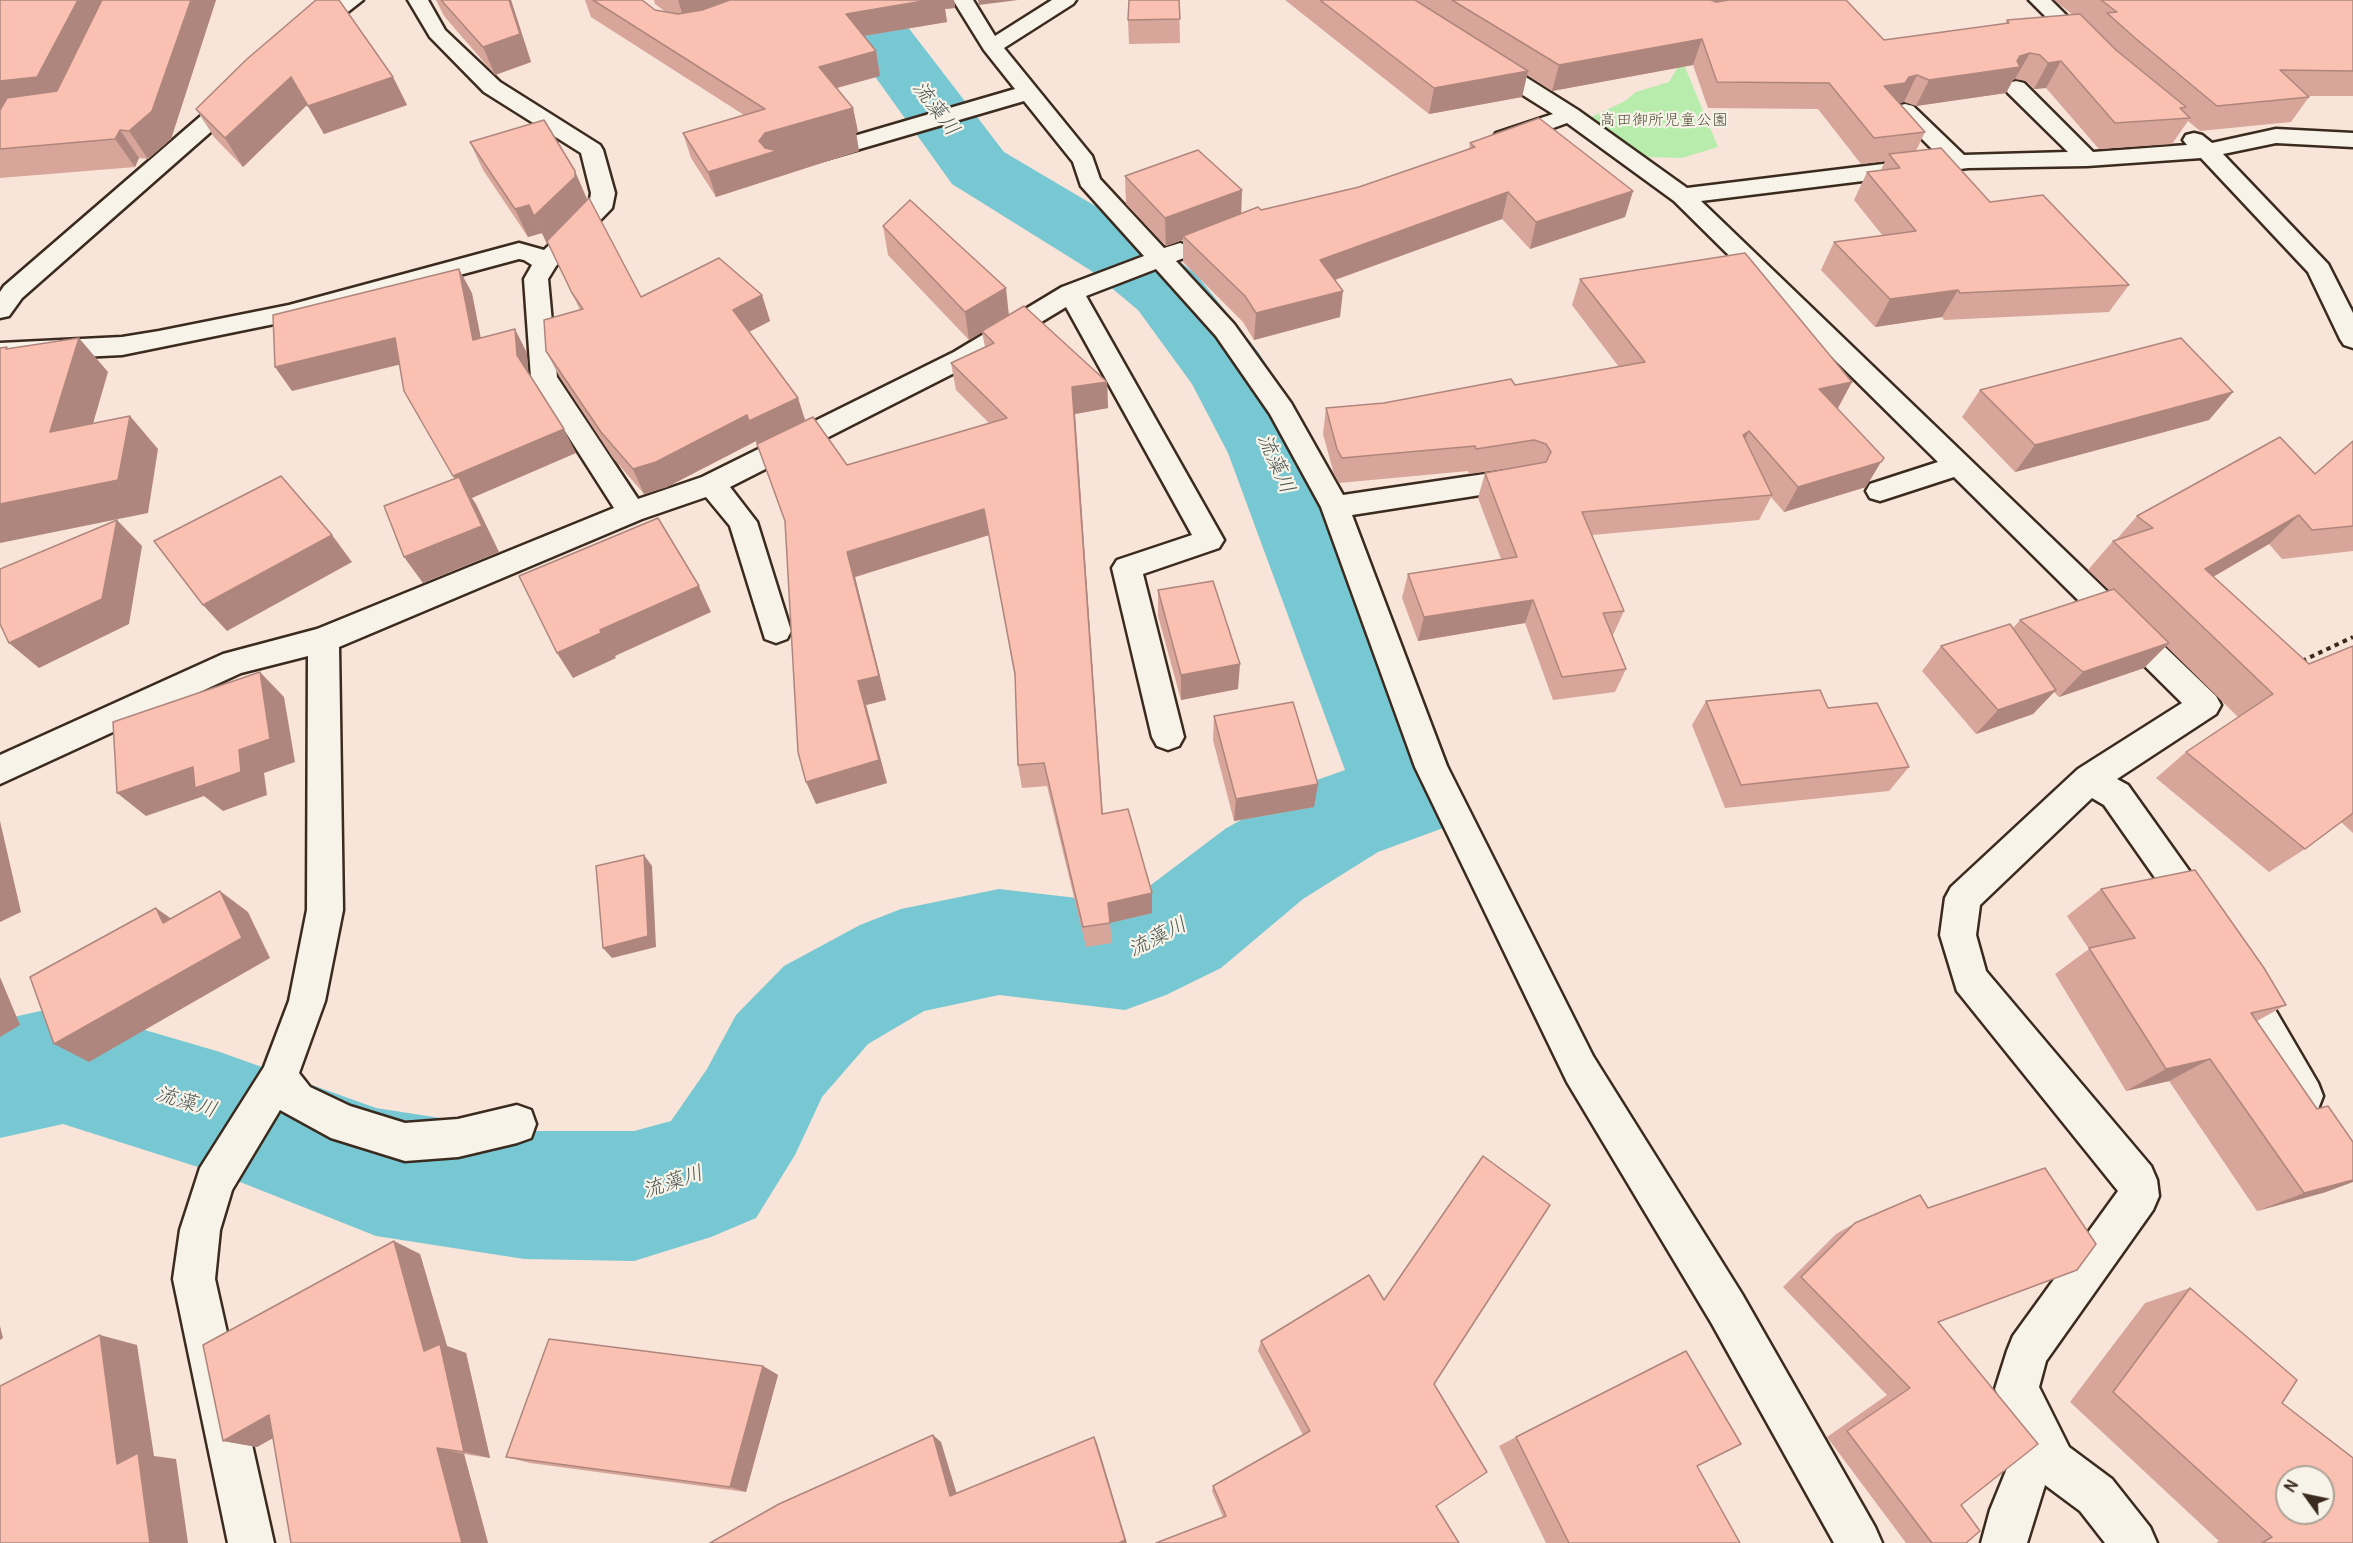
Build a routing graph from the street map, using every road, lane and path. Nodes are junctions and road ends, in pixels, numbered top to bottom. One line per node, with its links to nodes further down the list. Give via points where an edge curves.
1 (353, 0): 7 (street, via 334,11)
2 (418, 0): 25 (street, via 437,33 492,87 592,150 603,193 600,208)
3 (963, 0): 6 (street)
4 (1066, 0): 6 (street)
5 (2039, 0): 9 (street)
6 (991, 46): 12 (street)
7 (290, 50)
8 (1470, 51): 14 (street)
9 (2102, 62)
10 (254, 81): 27 (street, via 13,292)
11 (2016, 88): 19 (street)
12 (1029, 92): 20 (street); 24 (street, via 1084,161 1089,181)
13 (1905, 111): 21 (street)
14 (1570, 115): 17 (street); 22 (street)
15 (2181, 129): 18 (street)
16 (2353, 140): 18 (street, via 2276,136)
17 (1482, 146)
18 (2207, 151): 19 (street); 28 (street, via 2319,269)
19 (2087, 159): 21 (street)
20 (791, 162)
21 (1958, 162): 22 (street)
22 (1682, 196): 30 (street)
23 (1203, 243): 24 (street)
24 (1156, 260): 26 (street); 34 (street, via 1225,330 1281,410)
25 (546, 262): 29 (street, via 519,251 290,313 159,340 122,346); 35 (street, via 536,279 544,378)
26 (1071, 293): 32 (street, via 963,358); 40 (street, via 1209,540 1126,568)
27 (0, 310)
28 (2353, 339)
29 (0, 352)
30 (1960, 465): 33 (street); 42 (street, via 2205,705)
31 (1527, 478): 34 (street)
32 (712, 484): 35 (street); 36 (street, via 743,522)
33 (1880, 491)
34 (1335, 507): 48 (street, via 1431,766 1580,1070 1727,1309)
35 (632, 512): 38 (street)
36 (776, 631)
37 (2353, 637): 39 (path)
38 (323, 640): 41 (street, via 234,663); 43 (street, via 325,910 307,1001)
39 (2292, 665)
40 (1168, 737)
41 (0, 770)
42 (2091, 779): 44 (street, via 2116,795 2202,916); 46 (street, via 1963,898 1958,935 1970,979 2137,1180 2139,1196 2028,1351 2017,1389)
43 (270, 1090): 45 (street, via 345,1124 405,1142 458,1138); 47 (street, via 214,1182 200,1230 194,1279)
44 (2318, 1121)
45 (517, 1124)
46 (2042, 1438): 49 (street); 50 (street, via 2053,1463 2096,1495)
47 (251, 1543)
48 (1859, 1543)
49 (2004, 1543)
50 (2134, 1543)

